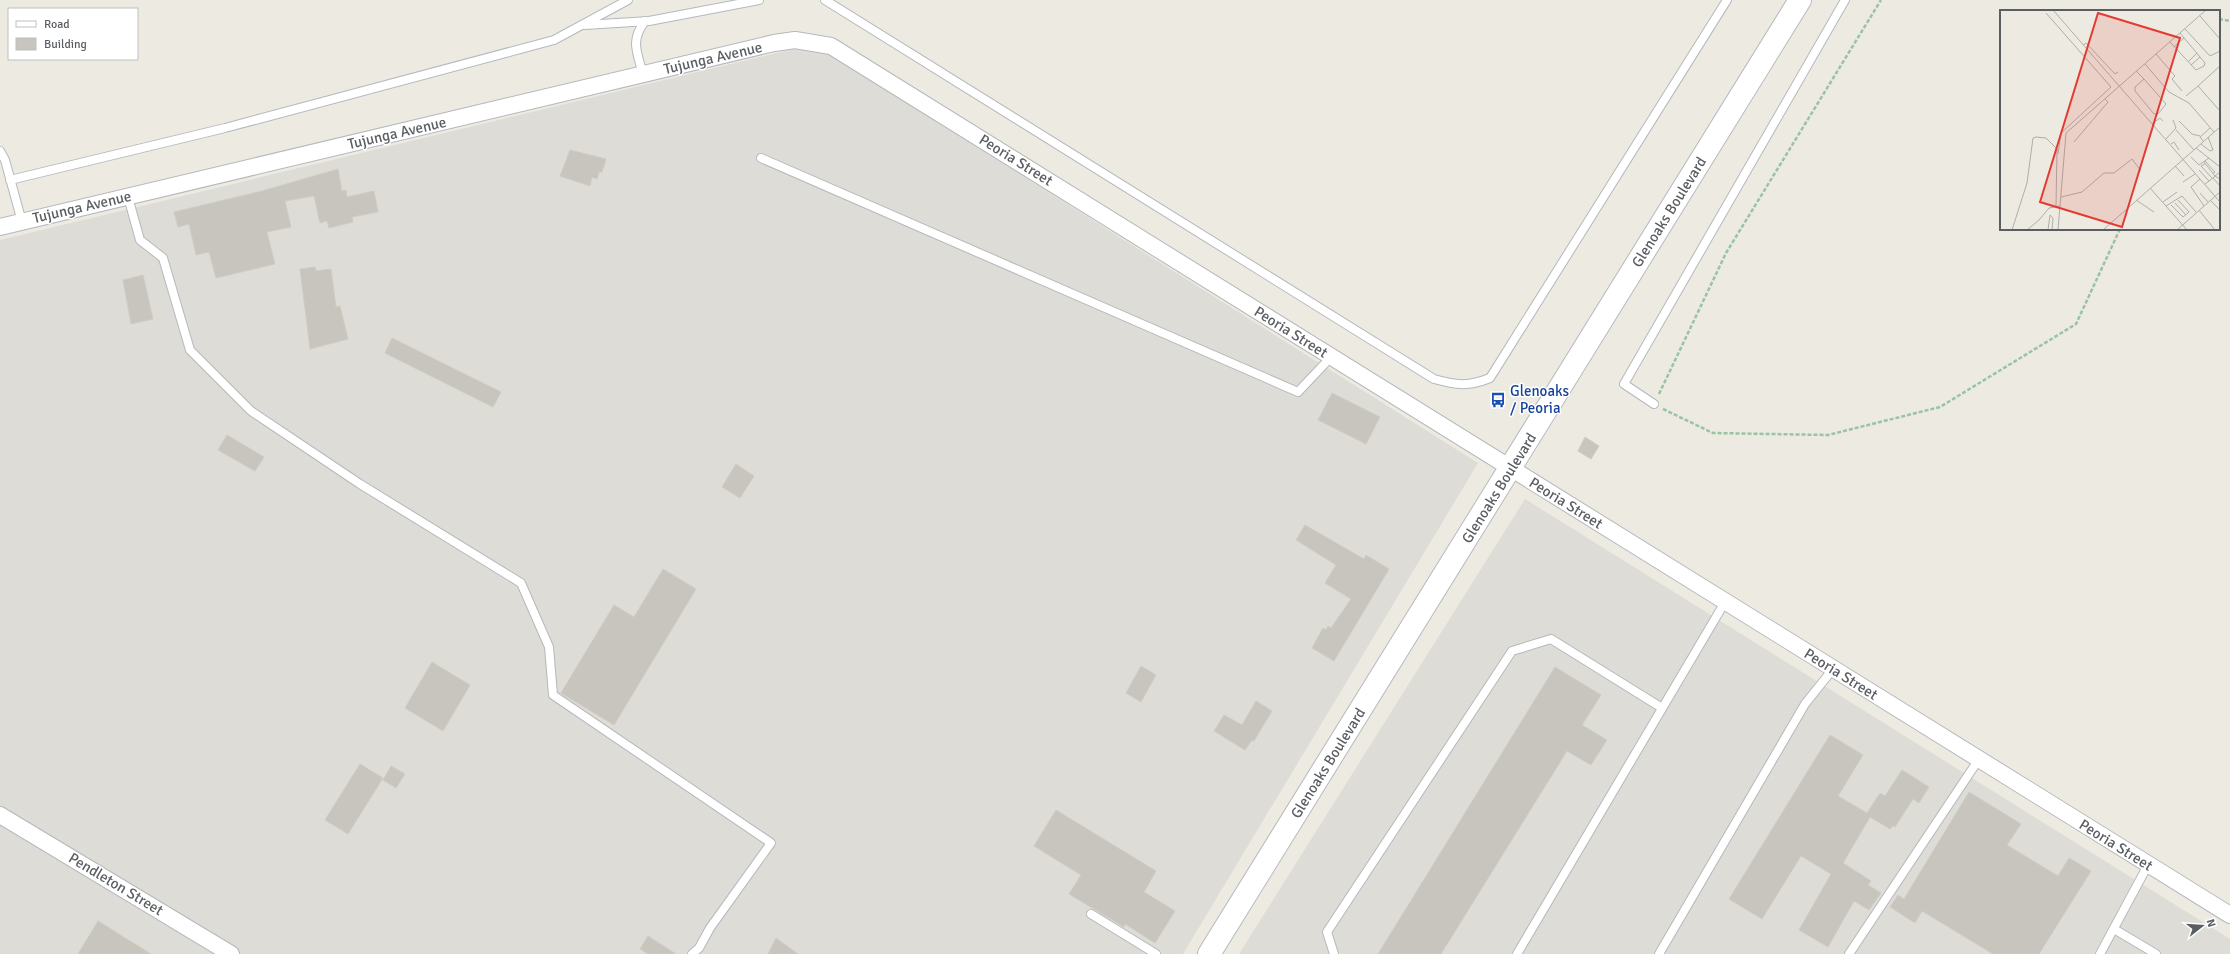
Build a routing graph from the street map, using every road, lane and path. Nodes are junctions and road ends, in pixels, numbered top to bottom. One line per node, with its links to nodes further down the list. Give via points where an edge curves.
1 (628, 0): 11 (lane)
2 (759, 0): 9 (lane)
3 (825, 0): 4 (lane, via 1434,378 1453,384 1474,384 1490,378)
4 (1727, 0)
5 (1800, 0): 23 (main road, Glenoaks Boulevard)
6 (1845, 0): 22 (lane, via 1624,384)
7 (1881, 0): 22 (path, via 1726,253)
8 (2220, 19): 10 (path)
9 (645, 21): 11 (lane); 13 (lane, via 636,33 636,48)
10 (2230, 21)
11 (583, 25): 16 (lane, via 554,40 218,130)
12 (795, 40): 13 (street, Tujunga Avenue); 21 (street, Peoria Street, via 831,46)
13 (643, 74): 17 (street, Tujunga Avenue)
14 (0, 151): 16 (lane)
15 (760, 158): 21 (lane, via 1298,392)
16 (10, 180): 18 (lane)
17 (128, 197): 18 (street, Tujunga Avenue); 35 (lane, via 140,240 163,258 190,350 250,412 360,484 521,583 549,647 553,695 771,843 710,928 699,948)
18 (22, 222): 19 (street, Tujunga Avenue)
19 (0, 227)
20 (2120, 230): 22 (path, via 2076,324 1940,406 1828,435 1713,433)
21 (1331, 357): 23 (street, Peoria Street)
22 (1654, 404)
23 (1510, 469): 24 (street, Peoria Street); 33 (main road, Glenoaks Boulevard)
24 (1725, 602): 25 (street, Peoria Street); 26 (lane)
25 (1833, 669): 27 (street, Peoria Street); 39 (lane, via 1805,704)
26 (1662, 708): 37 (lane, via 1551,639 1512,651 1327,932); 38 (lane)
27 (1979, 759): 29 (street, Peoria Street); 40 (lane)
28 (0, 815): 34 (street, Pendleton Street)
29 (2148, 866): 31 (street, Peoria Street); 32 (lane)
30 (1091, 914): 36 (lane)
31 (2230, 915)
32 (2114, 929): 41 (lane); 42 (lane)
33 (1215, 950)
34 (231, 954)
35 (692, 954)
36 (1156, 954)
37 (1334, 954)
38 (1517, 954)
39 (1659, 954)
40 (1849, 954)
41 (2100, 954)
42 (2156, 954)

